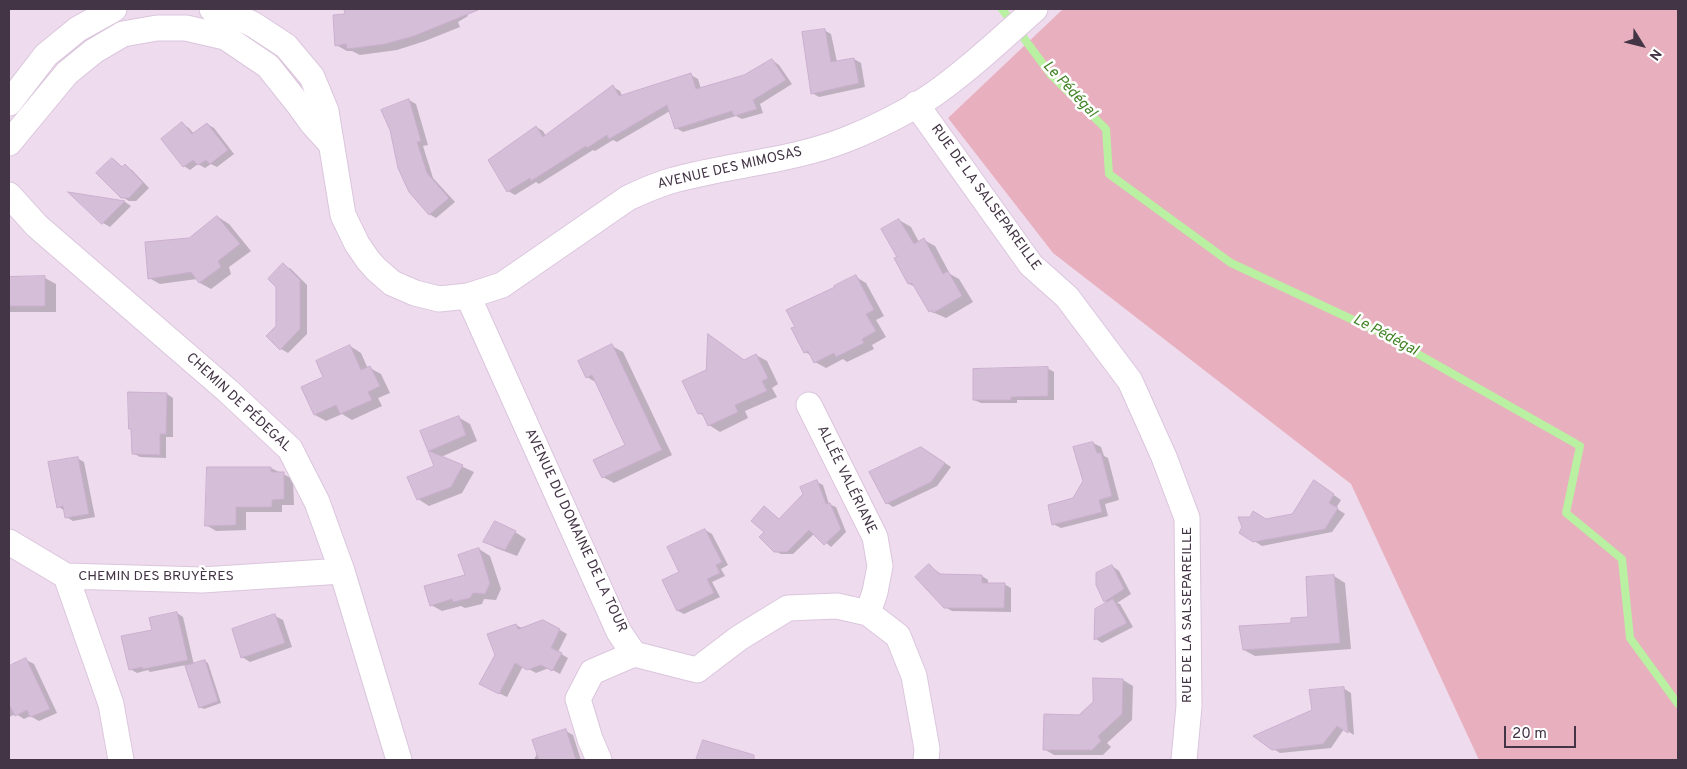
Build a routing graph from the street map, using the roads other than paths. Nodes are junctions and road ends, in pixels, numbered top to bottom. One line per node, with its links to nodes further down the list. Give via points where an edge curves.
1 (114, 9): 4 (street, via 78,29 46,54)
2 (1035, 9): 5 (street, AVENUE DES MIMOSAS, via 967,68)
3 (223, 20): 6 (street, AVENUE DES MIMOSAS, via 186,28 157,28 123,34 94,51 67,73); 8 (street, AVENUE DES MIMOSAS, via 254,25 286,46 312,77 326,111 343,215 357,244 376,269 392,282 415,293 439,299)
4 (9, 102)
5 (916, 104): 8 (street, AVENUE DES MIMOSAS, via 850,138 794,155 674,180 651,188 628,198 502,285); 19 (street, RUE DE LA SALSEPAREILLE, via 1031,266 1067,297 1130,381 1164,457 1187,518 1188,706)
6 (9, 144)
7 (9, 195): 11 (street, CHEMIN DE PÉDEGAL, via 37,226 290,449 317,502)
8 (468, 296): 14 (street, AVENUE DU DOMAINE DE LA TOUR, via 618,632)
9 (809, 406): 13 (street, ALLÉE VALÉRIANE, via 875,537 880,566)
10 (9, 542): 12 (street, CHEMIN DES BRUYÈRES)
11 (342, 571): 12 (street, CHEMIN DES BRUYÈRES, via 202,580); 16 (street, CHEMIN DE PÉDEGAL)
12 (66, 576): 15 (street, via 111,704)
13 (868, 613): 14 (street, via 837,606 788,608 739,638 696,670); 18 (street, via 898,636 914,676)
14 (634, 654): 17 (street, via 592,672 578,699)
15 (121, 760)
16 (399, 760)
17 (599, 760)
18 (926, 760)
19 (1184, 760)

